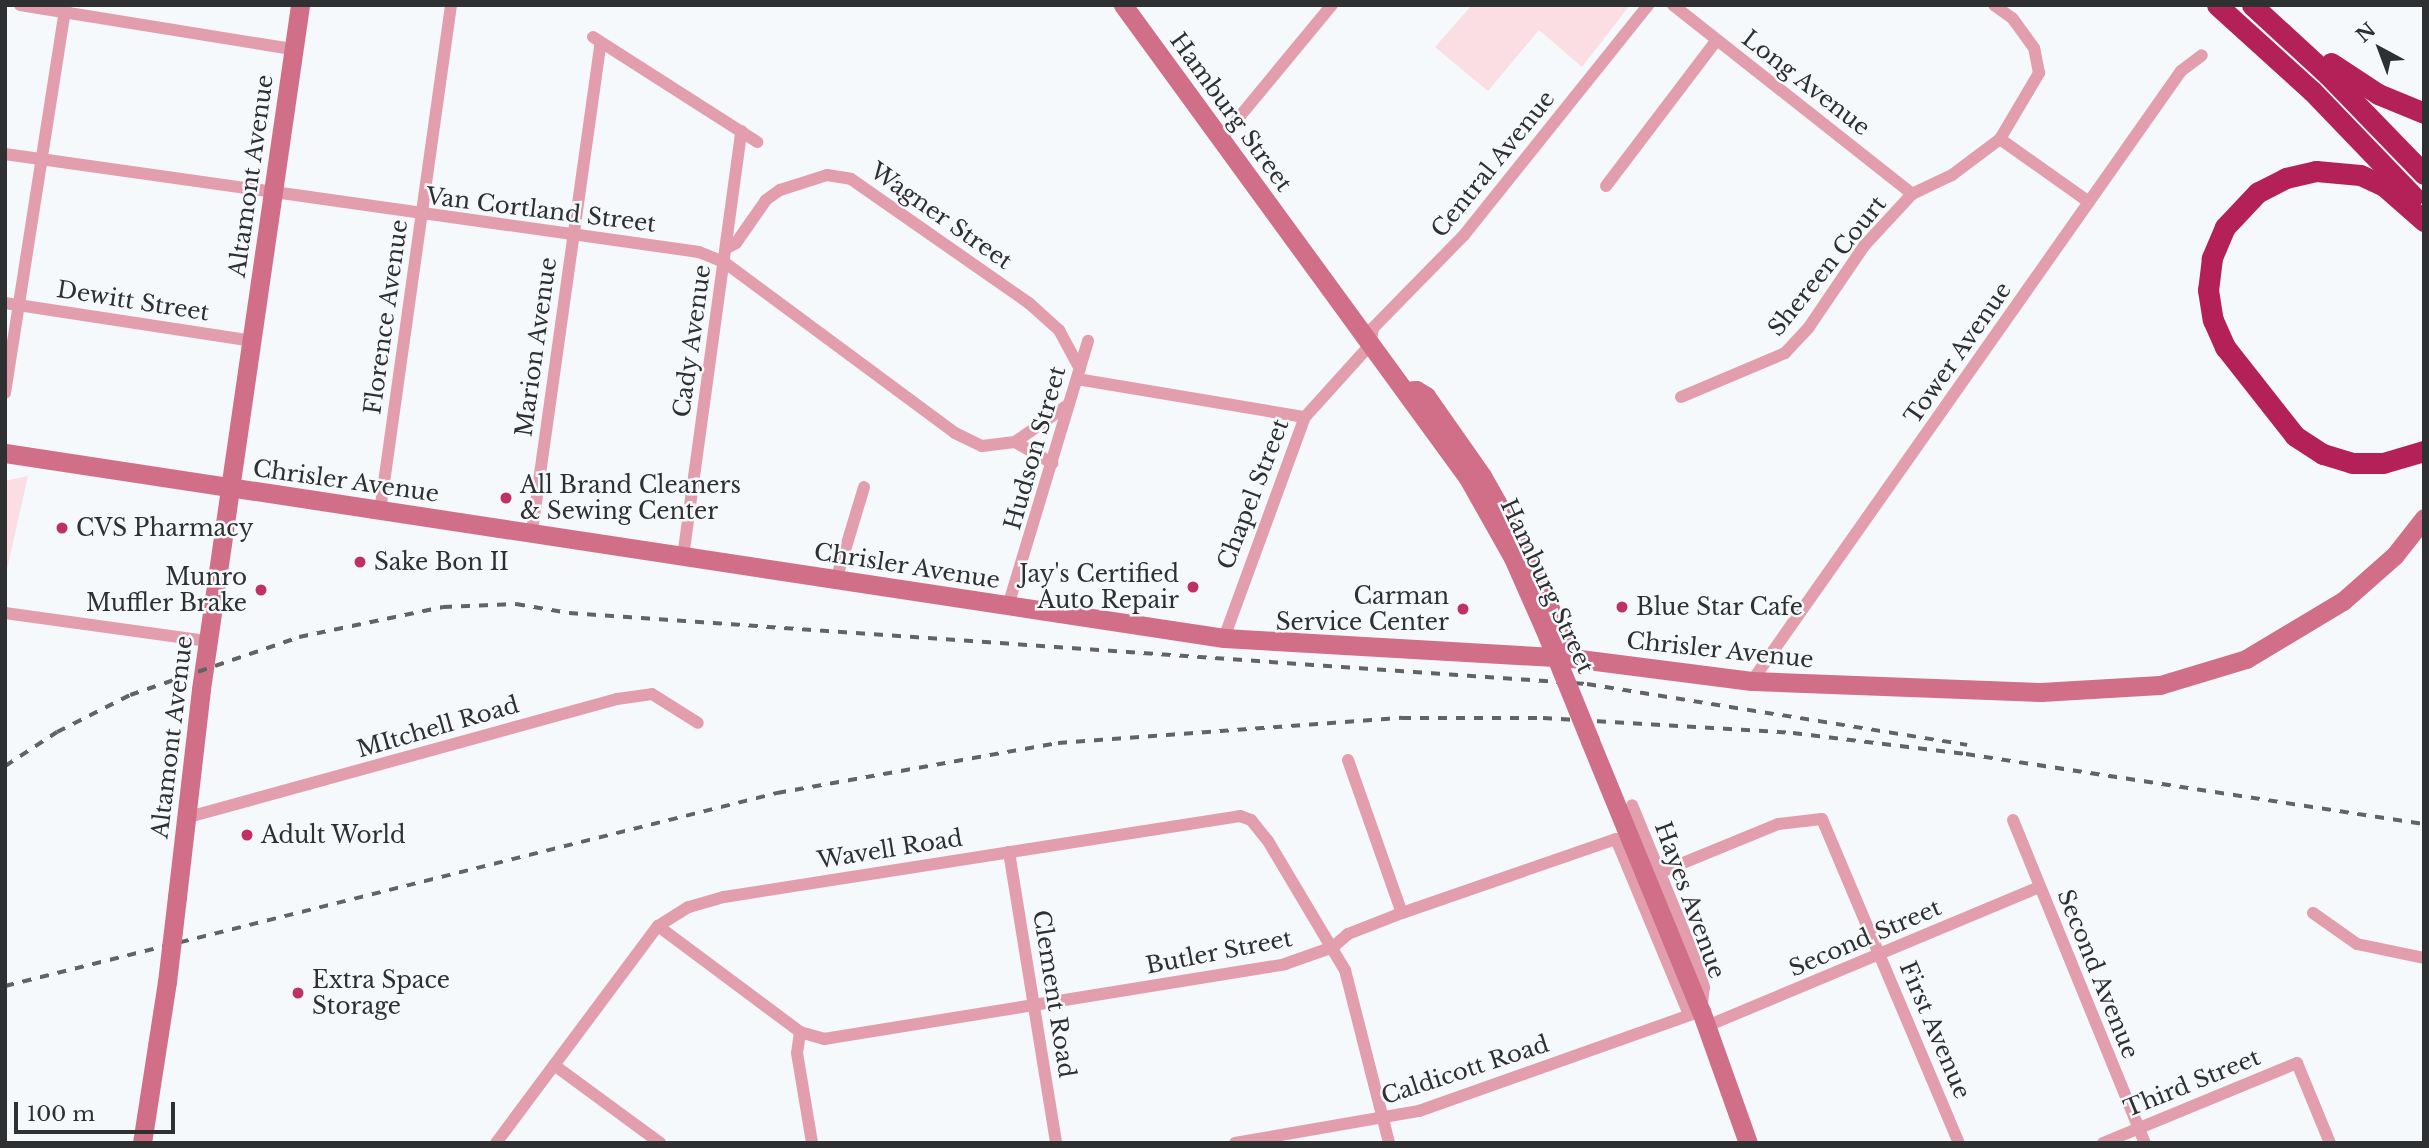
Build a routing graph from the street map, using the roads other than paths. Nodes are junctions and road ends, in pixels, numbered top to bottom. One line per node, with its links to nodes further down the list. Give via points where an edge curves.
1 (20, 5): 11 (street)
2 (300, 5): 13 (main road, Altamont Avenue)
3 (451, 5): 28 (street, Florence Avenue)
4 (1123, 5): 17 (main road, Hamburg Street)
5 (1332, 5): 17 (street)
6 (1648, 5): 36 (street, Central Avenue, via 1464,235 1373,328)
7 (1673, 5): 12 (street, Long Avenue)
8 (1994, 5): 18 (street, Shereen Court, via 2035,48 2039,73)
9 (2217, 5): 27 (highway, via 2330,109)
10 (2254, 5): 15 (highway, via 2362,85); 22 (highway)
11 (65, 8): 13 (street); 21 (street)
12 (1717, 40): 23 (street); 24 (street, Long Avenue)
13 (293, 49): 25 (main road, Altamont Avenue)
14 (2202, 55): 26 (street, Tower Avenue, via 2181,71)
15 (2424, 113)
16 (741, 131): 19 (street); 30 (street, Marion Avenue, via 597,40); 31 (street, Cady Avenue)
17 (1221, 139): 36 (main road, Hamburg Street)
18 (2000, 139): 24 (street, Shereen Court, via 1952,175); 26 (street)
19 (757, 142)
20 (5, 154): 21 (street, Van Cortland Street)
21 (40, 159): 25 (street, Van Cortland Street); 33 (street)
22 (2424, 174)
23 (1606, 186)
24 (1912, 194): 40 (street, Shereen Court, via 1864,246 1810,327 1785,353)
25 (274, 195): 28 (street, Van Cortland Street); 34 (main road, Altamont Avenue)
26 (2089, 202): 62 (street, Tower Avenue)
27 (2424, 208)
28 (422, 216): 30 (street, Van Cortland Street); 50 (street, Florence Avenue)
29 (2424, 221): 44 (highway, via 2384,186 2360,175 2316,171 2286,178 2252,197 2225,227 2212,258 2208,290 2225,347 2295,436 2323,454 2353,463 2391,462)
30 (572, 235): 32 (street, Van Cortland Street, via 699,252); 52 (street, Marion Avenue)
31 (727, 248): 32 (street, Cady Avenue); 37 (street, Wagner Street, via 736,243 766,200 780,190 827,175 851,178 1030,304 1059,330)
32 (724, 262): 43 (street, Van Cortland Street, via 955,433 982,446); 53 (street, Cady Avenue)
33 (12, 304): 34 (street, Dewitt Street); 39 (street)
34 (253, 341): 48 (main road, Altamont Avenue)
35 (1088, 341): 37 (street, Hudson Street)
36 (1370, 345): 38 (main road, Hamburg Street); 42 (street, Chapel Street)
37 (1079, 374): 41 (street, Hudson Street); 42 (street)
38 (1406, 391): 61 (main road, via 1426,396 1482,476 1524,550); 78 (main road, Hamburg Street, bridge, via 1468,478 1513,558)
39 (5, 393)
40 (1681, 397)
41 (1069, 404): 43 (street, Van Cortland Street); 46 (street, Hudson Street)
42 (1305, 418): 59 (street, Chapel Street)
43 (1015, 442): 46 (street)
44 (2424, 451)
45 (5, 453): 48 (main road, Chrisler Avenue)
46 (1052, 463): 56 (street, Hudson Street)
47 (864, 487): 54 (street)
48 (229, 489): 50 (main road, Chrisler Avenue); 60 (main road, Altamont Avenue)
49 (2424, 502): 55 (main road, Chrisler Avenue)
50 (380, 511): 52 (main road, Chrisler Avenue)
51 (2424, 519): 55 (main road, Chrisler Avenue)
52 (532, 531): 53 (main road, Chrisler Avenue)
53 (683, 557): 54 (main road, Chrisler Avenue)
54 (836, 580): 56 (main road, Chrisler Avenue)
55 (2367, 582): 62 (main road, Chrisler Avenue, via 2272,647 2217,670 2160,685 2074,692)
56 (1008, 606): 59 (main road, Chrisler Avenue)
57 (11, 614): 58 (street); 60 (street)
58 (5, 626)
59 (1224, 638): 61 (main road, Chrisler Avenue)
60 (208, 641): 66 (main road, Altamont Avenue)
61 (1572, 658): 62 (main road, Chrisler Avenue)
62 (1752, 681)
63 (698, 723): 66 (street, MItchell Road, via 652,694 617,699)
64 (1348, 760): 71 (street)
65 (1632, 805): 69 (street, Hayes Avenue)
66 (185, 818): 83 (main road, Altamont Avenue, bridge, via 167,982)
67 (2014, 820): 70 (street, Second Avenue)
68 (1009, 852): 73 (street, Wavell Road, via 724,897 690,906); 74 (street, Wavell Road, via 1240,816 1260,830); 77 (street, Clement Road)
69 (1661, 872): 75 (street, First Avenue, via 1778,824 1822,819); 78 (street, Hayes Avenue, via 1704,987)
70 (2039, 887): 75 (street, Second Street); 82 (street, Second Avenue)
71 (1402, 913): 74 (street, Butler Street, via 1348,934); 78 (street, Butler Street, via 1616,839)
72 (2313, 913): 76 (street, via 2357,944)
73 (658, 926): 79 (street, Butler Street); 80 (street, Wavell Road)
74 (1333, 947): 77 (street, Butler Street, via 1285,964); 81 (street, Wavell Road, via 1345,970)
75 (1880, 955): 78 (street, Second Street); 91 (street, First Avenue)
76 (2424, 958)
77 (1035, 1008): 79 (street, Butler Street, via 824,1039); 87 (street, Clement Road)
78 (1699, 1017): 81 (street, Caldicott Road); 90 (main road, Hamburg Street)
79 (800, 1032): 86 (street, via 797,1053)
80 (554, 1065): 84 (street, Wavell Road); 85 (street)
81 (1384, 1120): 88 (street, Caldicott Road); 89 (street, Wavell Road)
82 (2138, 1128): 92 (street, Third Street); 93 (street, Second Avenue); 94 (street, Third Street, via 2297,1063)
83 (142, 1143)
84 (496, 1143)
85 (660, 1143)
86 (811, 1143)
87 (1056, 1143)
88 (1235, 1143)
89 (1389, 1143)
90 (1748, 1143)
91 (1959, 1143)
92 (2103, 1143)
93 (2145, 1143)
94 (2330, 1143)

